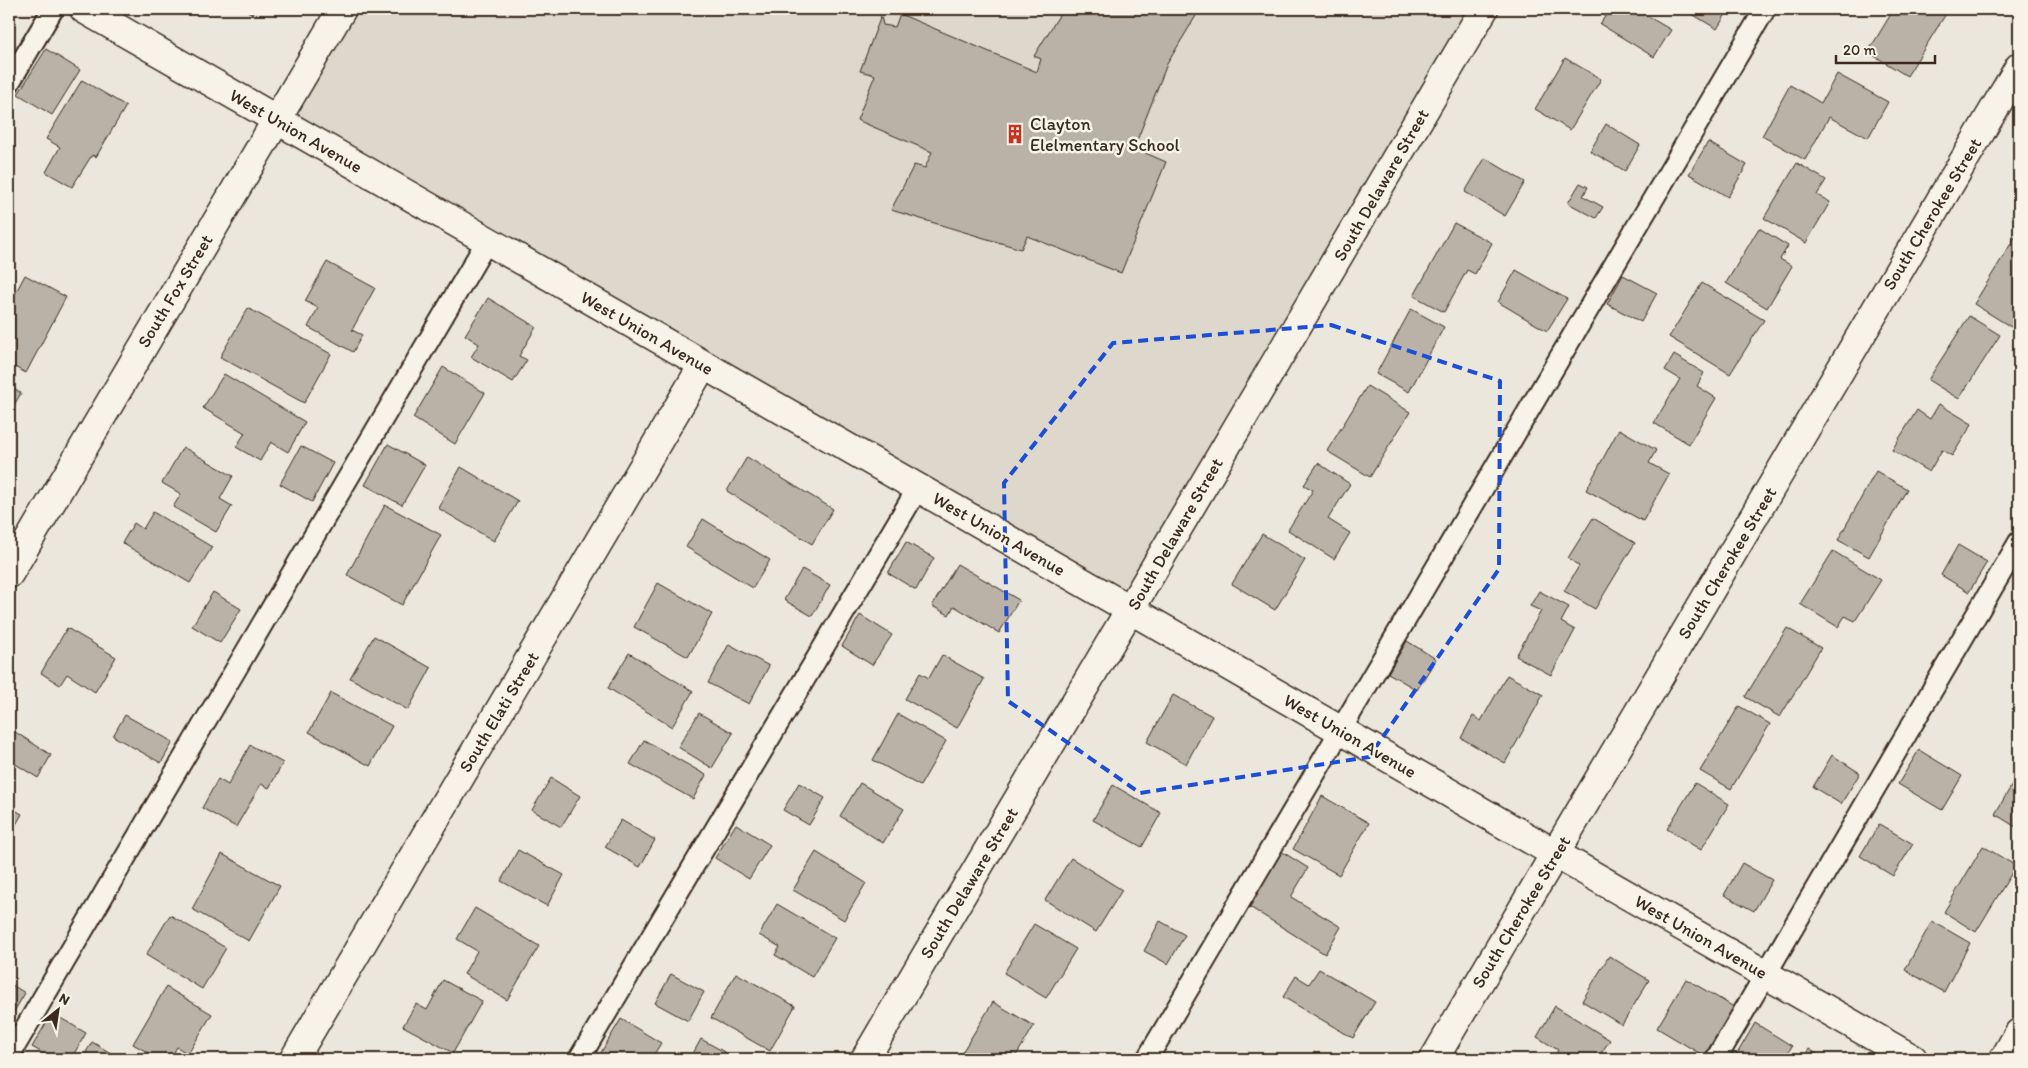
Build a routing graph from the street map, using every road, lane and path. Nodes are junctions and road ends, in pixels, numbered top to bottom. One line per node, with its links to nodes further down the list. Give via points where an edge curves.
1 (53, 9): 7 (lane)
2 (84, 9): 8 (street, West Union Avenue)
3 (342, 9): 8 (street, South Fox Street)
4 (1765, 9): 15 (lane)
5 (1482, 10): 14 (street, South Delaware Street)
6 (2019, 67): 16 (street, South Cherokee Street)
7 (9, 83)
8 (276, 120): 9 (street, West Union Avenue); 13 (street, South Fox Street)
9 (487, 241): 10 (street, West Union Avenue); 19 (lane)
10 (704, 365): 11 (street, West Union Avenue); 20 (street, South Elati Street)
11 (918, 488): 14 (street, West Union Avenue); 21 (lane)
12 (2019, 542): 17 (lane)
13 (9, 574)
14 (1131, 610): 15 (street, West Union Avenue); 22 (street, South Delaware Street)
15 (1341, 730): 16 (street, West Union Avenue); 23 (lane)
16 (1556, 854): 17 (street, West Union Avenue); 24 (street, South Cherokee Street)
17 (1766, 974): 25 (lane); 26 (street, West Union Avenue)
18 (2019, 1033): 27 (street)
19 (9, 1056)
20 (294, 1059)
21 (579, 1059)
22 (865, 1059)
23 (1147, 1059)
24 (1434, 1059)
25 (1716, 1059)
26 (1913, 1059)
27 (2004, 1059)

